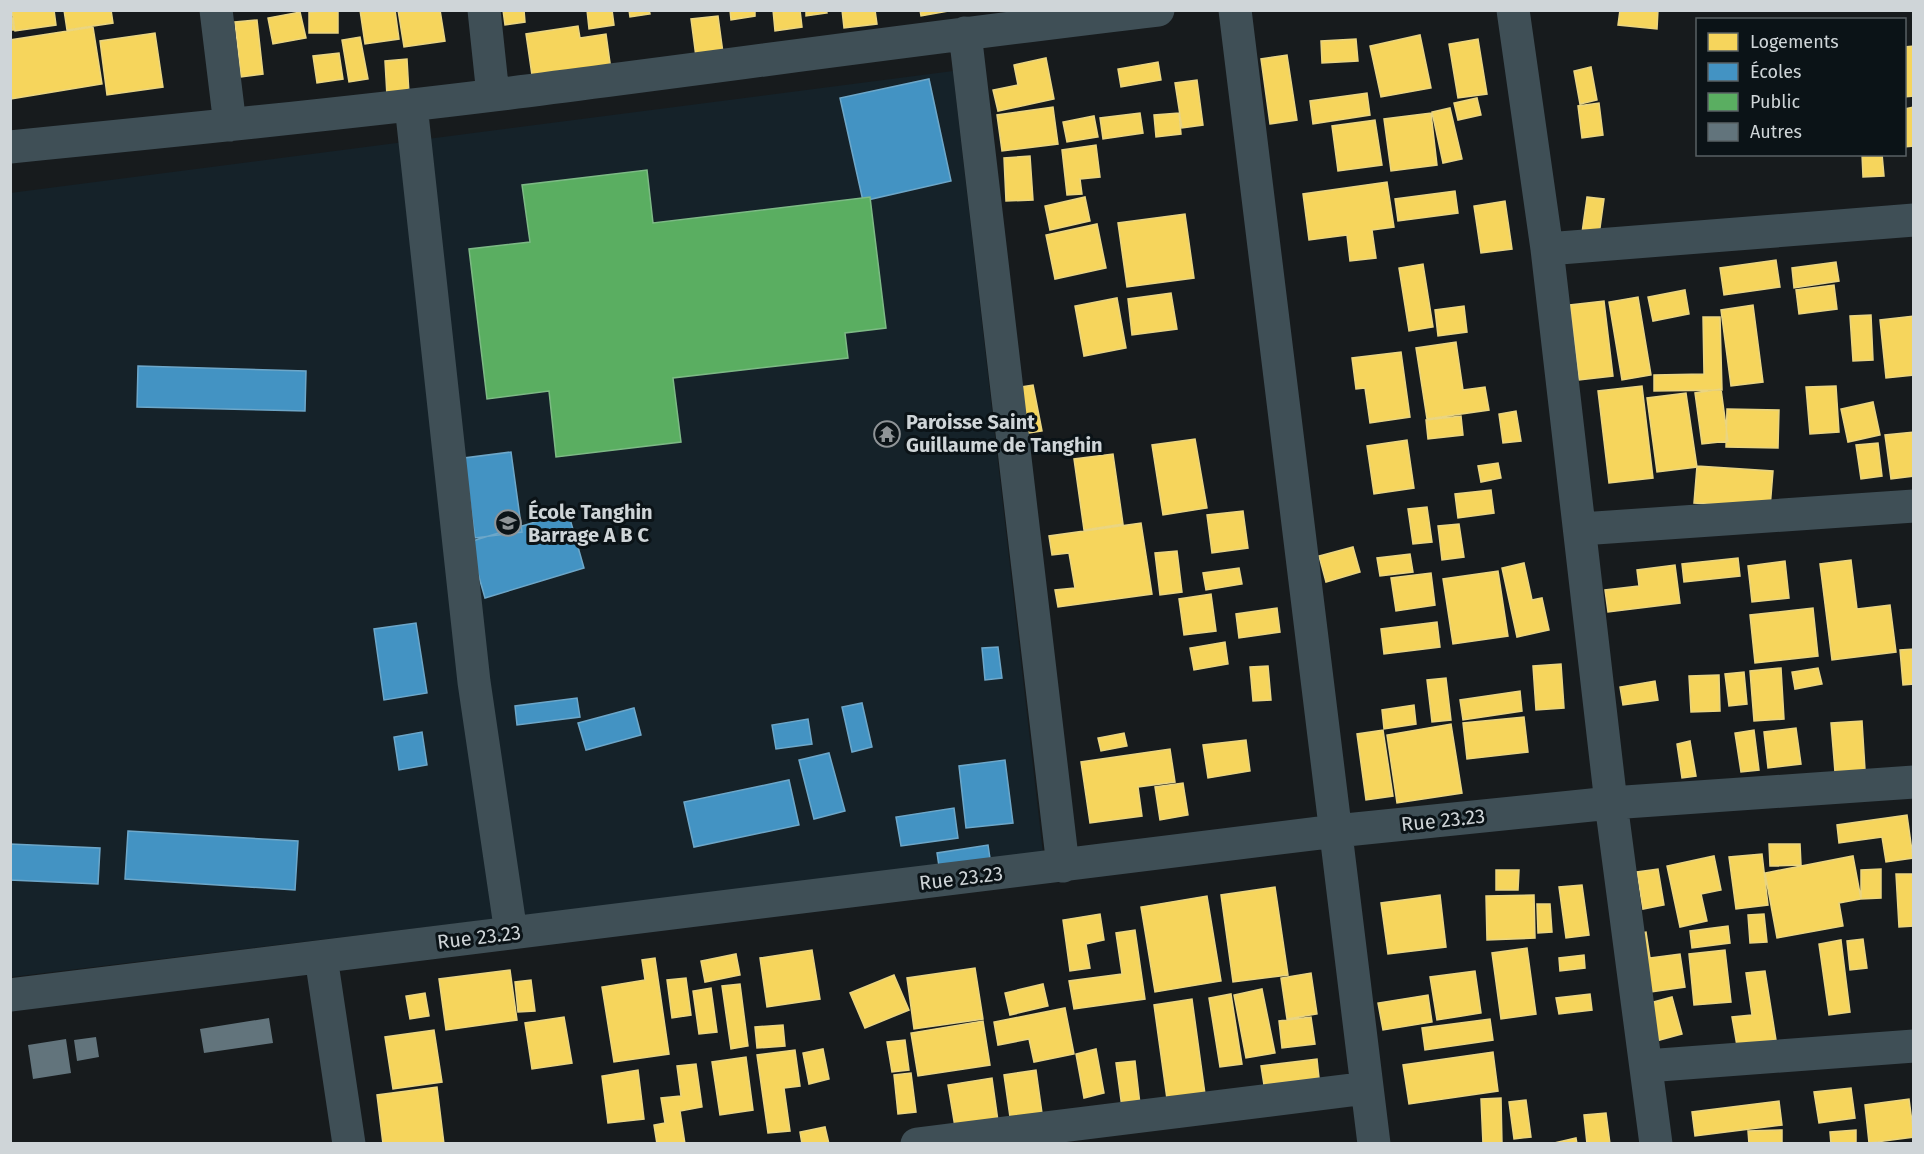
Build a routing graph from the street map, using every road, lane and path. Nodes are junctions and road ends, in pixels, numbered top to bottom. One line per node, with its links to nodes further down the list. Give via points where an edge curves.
1 (216, 10): 9 (street)
2 (484, 10): 7 (street)
3 (1158, 10): 6 (street)
4 (1235, 10): 17 (street)
5 (1513, 10): 12 (street)
6 (965, 33): 7 (street); 18 (street)
7 (493, 95): 8 (street)
8 (411, 105): 9 (street); 19 (street, via 474,682)
9 (230, 125): 10 (street)
10 (10, 147)
11 (1914, 220): 12 (street)
12 (1547, 249): 14 (street)
13 (1914, 506): 14 (street)
14 (1581, 529): 16 (street)
15 (1914, 783): 16 (street, Rue 23.23)
16 (1611, 803): 17 (street, Rue 23.23); 23 (street)
17 (1336, 831): 18 (street, Rue 23.23); 24 (street)
18 (1063, 866): 19 (street, Rue 23.23)
19 (511, 933): 20 (street, Rue 23.23)
20 (321, 957): 21 (street, Rue 23.23); 25 (street)
21 (10, 995)
22 (1914, 1046): 23 (street)
23 (1646, 1066): 28 (street)
24 (1367, 1088): 26 (street); 27 (street)
25 (349, 1143)
26 (917, 1143)
27 (1374, 1143)
28 (1656, 1143)

